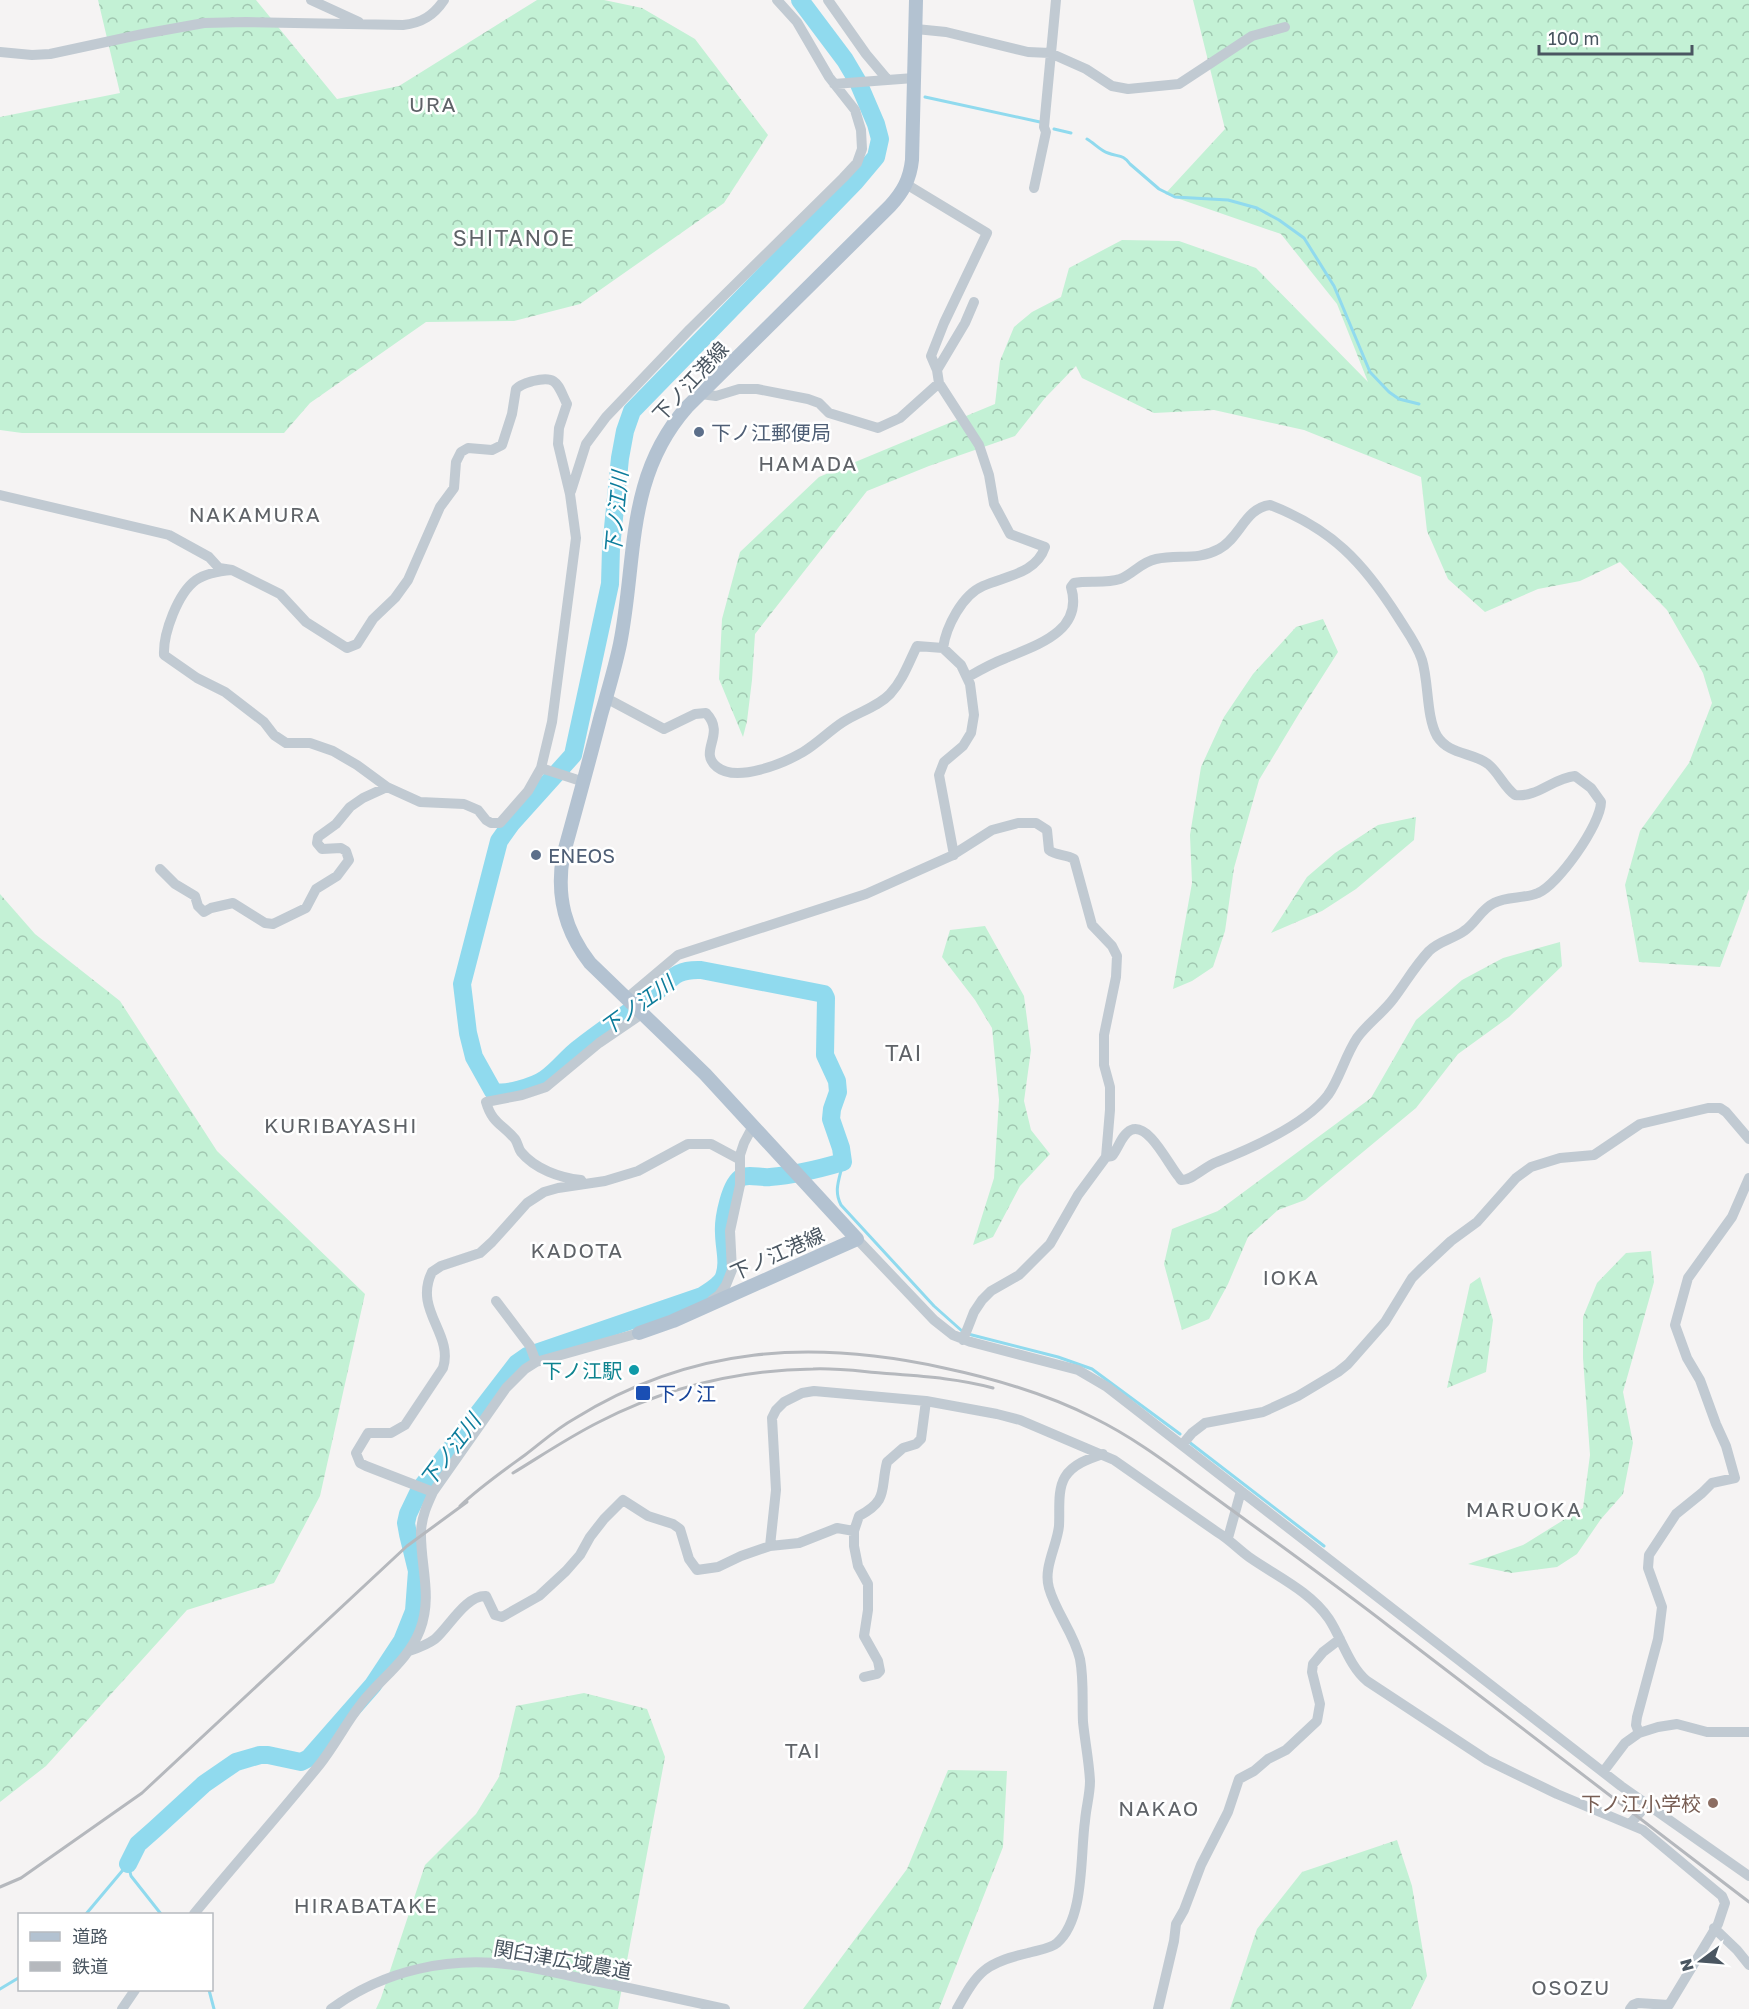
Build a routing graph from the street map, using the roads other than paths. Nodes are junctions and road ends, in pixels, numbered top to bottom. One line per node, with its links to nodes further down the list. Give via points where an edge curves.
1 (311, 0): 7 (street)
2 (444, 0): 7 (street, via 434,13 414,23)
3 (777, 0): 14 (street, via 797,22)
4 (828, 0): 13 (street)
5 (916, 0): 9 (main road, 下ノ江港線)
6 (1056, 0): 11 (street)
7 (365, 25): 10 (street, via 204,23 50,54)
8 (1285, 27): 11 (street, via 1252,36 1179,84 1128,89 1112,86)
9 (916, 29): 11 (street); 12 (main road, 下ノ江港線)
10 (0, 52)
11 (1050, 53): 16 (street, via 1046,132)
12 (914, 78): 13 (street); 15 (main road, 下ノ江港線, via 912,160)
13 (883, 79): 14 (street)
14 (836, 84): 21 (street, via 852,105 861,130 858,163 601,422 586,444)
15 (906, 184): 18 (street, via 987,233 931,356); 20 (main road, 下ノ江港線, via 890,206)
16 (1034, 189)
17 (974, 302): 18 (street)
18 (937, 370): 19 (street)
19 (939, 383): 20 (street, via 900,418 879,428 829,413 819,403 798,397 739,389 716,396); 24 (street, via 979,445 994,504 1010,534 1045,547 1029,568 982,586 969,596 945,635)
20 (701, 394): 26 (main road, 下ノ江港線, via 666,435 643,486 624,621)
21 (570, 494): 23 (street, via 558,439 567,404 555,381 543,378 516,388 501,446 460,452 454,488 440,507 408,580 373,619 357,644 347,648 306,622 280,594); 27 (street, via 576,542)
22 (0, 495): 23 (street, via 169,535 209,557 219,568)
23 (232, 570): 29 (street, via 198,579 190,586 167,628 164,655 225,692 286,743 310,743 333,751)
24 (944, 648): 25 (street); 26 (street, via 917,646 890,694 804,752 748,772 728,771 713,763 709,751 715,731 706,713 664,729)
25 (968, 677): 30 (street, via 974,715 972,734 944,762 939,775); 36 (street, via 1051,638 1070,616 1074,583 1120,579 1152,559 1202,556 1226,545 1254,511 1270,505 1305,520 1347,550 1387,600 1421,657 1434,728 1447,747 1487,763 1515,795 1530,794 1575,776 1601,802 1579,850 1551,884 1533,895 1492,903 1464,931 1434,946 1356,1040 1329,1094 1308,1114 1250,1150 1212,1164 1185,1180 1174,1172 1143,1130 1129,1131 1116,1152)
26 (606, 698): 28 (main road, 下ノ江港線)
27 (542, 769): 28 (street); 29 (street, via 498,824 488,822 472,806 420,802)
28 (584, 782): 32 (main road, 下ノ江港線, via 561,868 562,906 582,952)
29 (387, 788): 31 (street, via 350,807 318,837 322,849 341,848 349,860 337,876 316,889 306,908 273,924 233,903 204,912 195,896 174,884)
30 (954, 855): 32 (street, via 819,911 678,954); 36 (street, via 992,830 1036,822 1047,830 1049,849 1054,854 1074,859 1092,925 1117,956 1104,1035 1104,1065 1110,1087)
31 (160, 869)
32 (627, 998): 33 (main road, 下ノ江港線)
33 (643, 1012): 34 (main road); 39 (street, via 546,1087 486,1102 489,1114 535,1163 560,1177)
34 (753, 1126): 37 (street); 40 (main road, 下ノ江港線)
35 (1749, 1139): 47 (street, via 1726,1112 1708,1108 1640,1124 1594,1155 1560,1158 1531,1167 1477,1222 1412,1278 1385,1322 1348,1364 1298,1396 1263,1412 1205,1422)
36 (1106, 1157): 44 (street, via 1050,1244 1019,1275 986,1296 974,1312)
37 (739, 1159): 39 (street, via 711,1144 688,1144 638,1171); 42 (street, via 740,1180 730,1231 731,1275 719,1295)
38 (1749, 1178): 58 (street, via 1732,1217 1688,1278 1675,1325 1736,1478 1712,1483 1676,1514 1649,1555 1648,1568 1662,1607 1658,1640 1637,1717)
39 (592, 1183): 49 (street, via 538,1195 480,1252 432,1272 426,1301 443,1344 443,1368 405,1425 391,1433 368,1433 356,1453 360,1463)
40 (857, 1239): 42 (main road, 下ノ江港線); 44 (street, via 946,1331)
41 (496, 1301): 45 (street)
42 (701, 1309): 43 (main road, 下ノ江港線)
43 (639, 1333): 45 (street)
44 (966, 1335): 47 (street, via 1078,1370 1107,1387)
45 (534, 1356): 49 (street)
46 (926, 1401): 48 (street, via 1020,1420); 51 (street, via 921,1440 888,1460 881,1498 872,1510 859,1516); 53 (street, via 814,1392 802,1393 780,1405 771,1423 776,1490)
47 (1182, 1445): 50 (street)
48 (1102, 1454): 52 (street); 70 (street, via 1080,1463 1062,1482 1058,1531 1048,1574 1052,1596 1076,1646 1090,1781 1073,1918 1057,1943 1002,1959 980,1973)
49 (431, 1491): 55 (street, via 421,1530 427,1587 425,1609)
50 (1241, 1491): 52 (street); 59 (street)
51 (854, 1531): 53 (street, via 837,1527 799,1543); 56 (street, via 855,1558 868,1584 865,1640 880,1671)
52 (1228, 1538): 54 (street, via 1310,1600)
53 (770, 1546): 55 (street, via 718,1567 698,1570 689,1559 680,1530 623,1500 604,1519 577,1559 538,1596 502,1617 495,1615 488,1598 477,1597 435,1639)
54 (1340, 1639): 61 (street, via 1362,1677 1469,1749 1510,1772); 71 (street, via 1313,1664 1320,1704 1317,1721 1286,1750 1239,1779 1228,1812 1176,1924)
55 (409, 1651): 63 (street, via 363,1701 321,1762)
56 (864, 1677)
57 (1749, 1732): 58 (street, via 1707,1732 1673,1723)
58 (1639, 1733): 59 (street, via 1625,1743)
59 (1603, 1772): 60 (street)
60 (1647, 1805): 61 (street); 62 (street)
61 (1630, 1824): 64 (street, via 1653,1836 1725,1900)
62 (1749, 1876)
63 (195, 1913)
64 (1714, 1928): 65 (street); 72 (street, via 1669,2005 1638,2003)
65 (1749, 1965)
66 (134, 1991): 67 (street)
67 (122, 2009)
68 (331, 2009): 69 (street, 関臼津広域農道, via 386,1978 429,1966 467,1962 523,1966)
69 (725, 2009)
70 (957, 2009)
71 (1158, 2009)
72 (1630, 2009)

